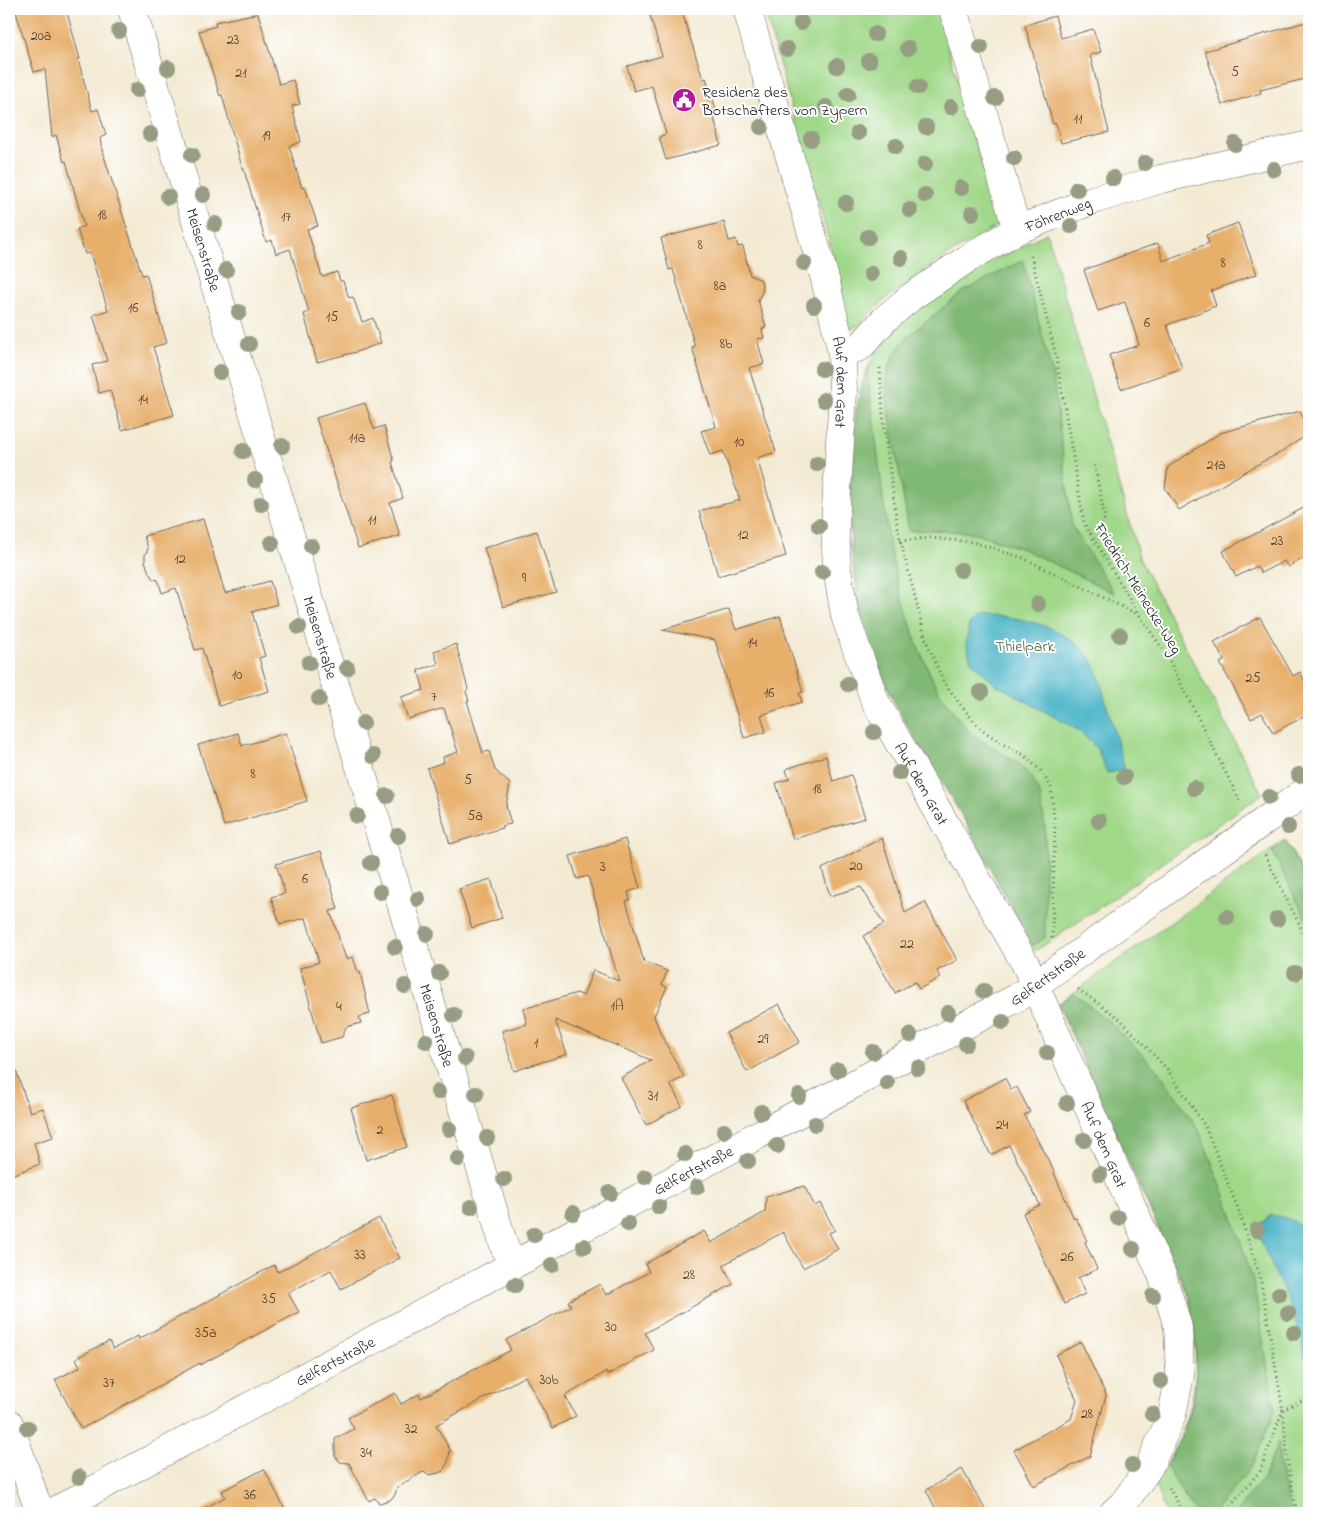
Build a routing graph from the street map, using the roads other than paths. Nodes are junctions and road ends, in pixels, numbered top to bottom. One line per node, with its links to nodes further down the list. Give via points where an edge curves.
1 (132, 9): 9 (street, Meisenstraße, via 504,1246)
2 (747, 9): 6 (street, Auf dem Grat, via 825,279)
3 (953, 9): 5 (street)
4 (1309, 145): 5 (street, Föhrenweg, via 1161,179 1093,200)
5 (1023, 239): 6 (street, Föhrenweg, via 970,257 911,297 860,347)
6 (842, 353): 8 (street, Auf dem Grat, via 843,393 835,525 837,569 845,616 875,701)
7 (1309, 789): 8 (street, Gelfertstraße)
8 (1035, 985): 9 (street, Gelfertstraße, via 1018,997); 13 (street, Auf dem Grat, via 1162,1275 1178,1327 1180,1375 1172,1415 1149,1467)
9 (513, 1265): 12 (street, Gelfertstraße)
10 (9, 1423): 11 (street)
11 (42, 1513)
12 (51, 1513)
13 (1114, 1513)

